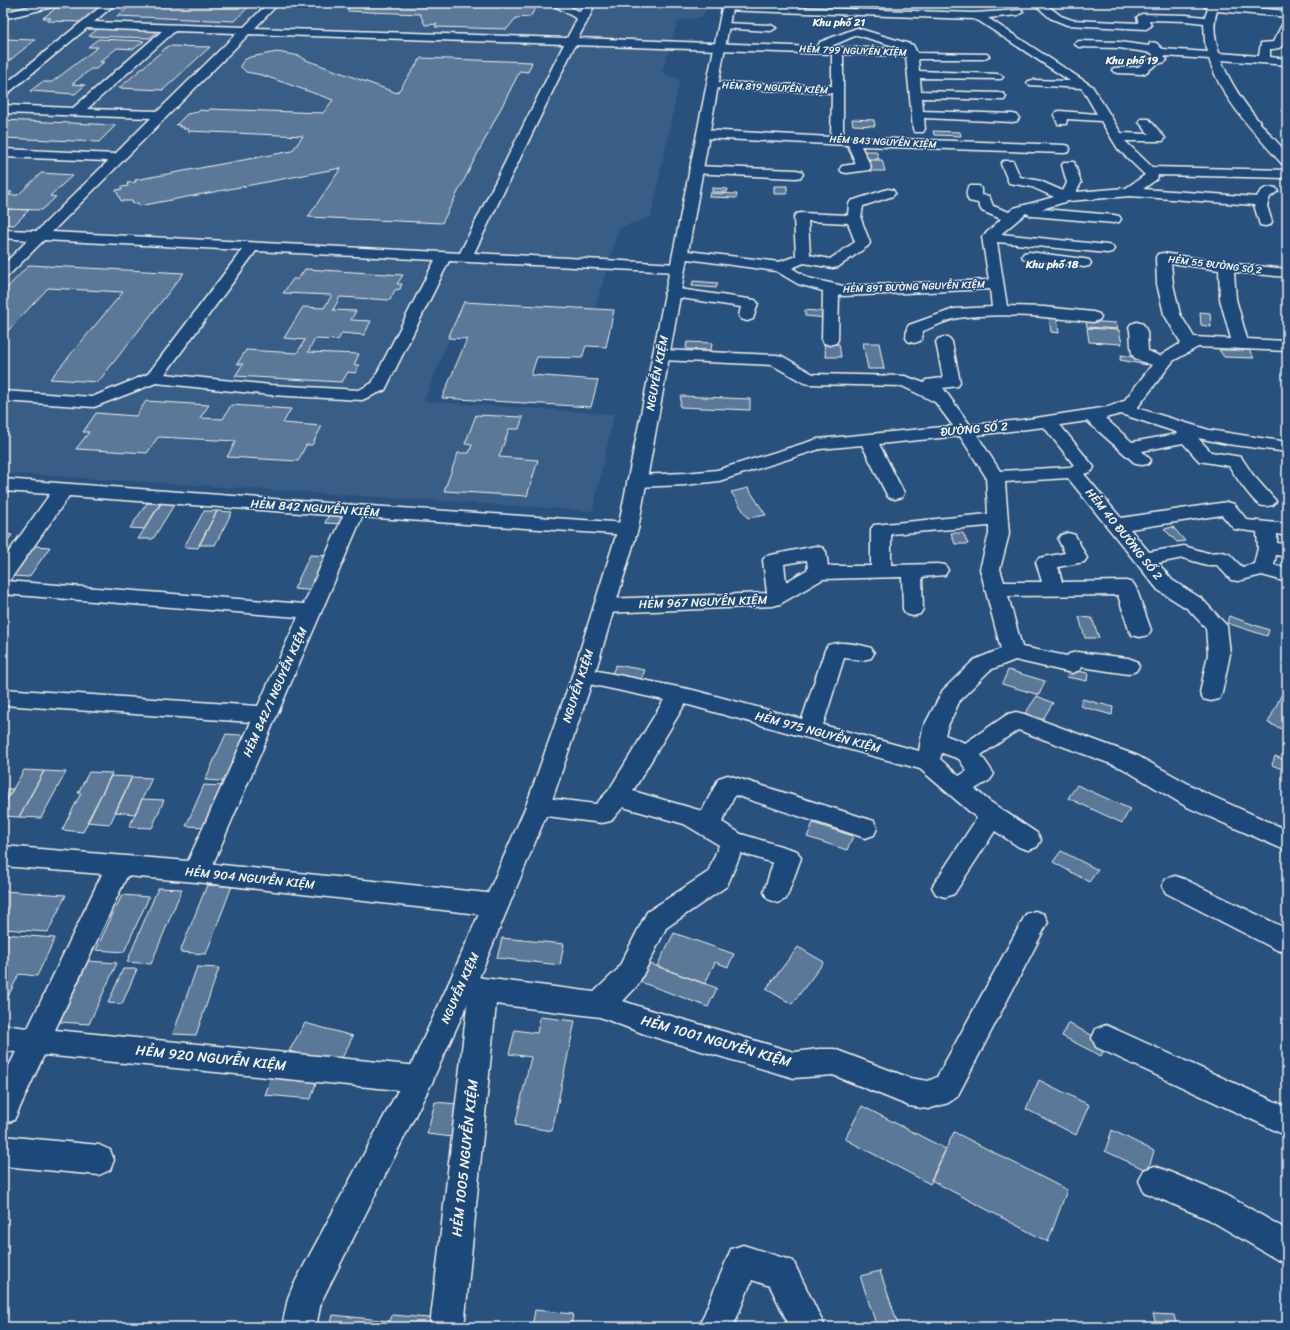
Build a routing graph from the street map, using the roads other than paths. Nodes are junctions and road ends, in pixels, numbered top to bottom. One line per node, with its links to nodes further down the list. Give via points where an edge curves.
1 (26, 3): 9 (street)
2 (57, 3): 12 (street)
3 (111, 3): 19 (street)
4 (274, 3): 23 (street)
5 (555, 3): 14 (street)
6 (590, 3): 14 (street)
7 (1210, 5): 11 (street); 16 (street)
8 (1042, 6): 17 (street, via 1051,15); 17 (street, via 1067,11)
9 (3, 9)
10 (1018, 12): 13 (street)
11 (1287, 14)
12 (3, 16)
13 (974, 16): 15 (street); 41 (street, via 983,19)
14 (584, 18): 25 (street)
15 (725, 21): 22 (street); 25 (street); 27 (street, HẺM 799 NGUYỄN KIỆM); 40 (street, NGUYỄN KIỆM)
16 (1209, 21): 20 (street, via 1164,13 1142,17); 33 (street)
17 (1072, 23): 20 (street); 24 (street)
18 (1287, 24): 34 (street, via 1277,46 1265,45)
19 (85, 25): 21 (street); 43 (street)
20 (1146, 26): 29 (street)
21 (172, 28): 23 (street); 47 (street)
22 (771, 28)
23 (246, 30): 25 (street); 49 (street)
24 (1079, 33)
25 (572, 41): 87 (street)
26 (1079, 44): 29 (street, via 1119,45)
27 (823, 50): 28 (street, HẺM 799 NGUYỄN KIỆM); 30 (street, via 824,44 857,31 909,47)
28 (838, 50): 30 (street, HẺM 799 NGUYỄN KIỆM); 42 (street, HẺM 819 NGUYỄN KIỆM)
29 (1156, 50): 32 (street); 33 (street); 36 (street, via 1161,60 1154,61 1141,71)
30 (912, 54): 31 (street, HẺM 799 NGUYỄN KIỆM); 37 (street)
31 (983, 56)
32 (1118, 56)
33 (1213, 56): 34 (street); 63 (street, via 1229,91)
34 (1264, 60): 35 (street)
35 (1287, 62)
36 (1118, 70)
37 (914, 74): 38 (street); 44 (street)
38 (996, 77)
39 (1033, 83): 41 (street)
40 (712, 85): 42 (street, HẺM 819 NGUYỄN KIỆM); 54 (street, NGUYỄN KIỆM)
41 (1084, 86): 51 (street, via 1088,88)
42 (837, 90): 56 (street, HẺM 819 NGUYỄN KIỆM)
43 (3, 92)
44 (916, 94): 45 (street); 48 (street)
45 (1000, 97)
46 (3, 108): 47 (street)
47 (76, 112): 49 (street)
48 (918, 114): 50 (street); 58 (street)
49 (160, 115): 62 (street)
50 (1013, 118)
51 (1106, 118): 52 (street, via 1060,115); 55 (street)
52 (1062, 121)
53 (1145, 122): 55 (street, via 1159,138)
54 (703, 134): 56 (street, HẺM 843 NGUYỄN KIỆM); 68 (street, NGUYỄN KIỆM)
55 (1117, 137): 69 (street, via 1122,146)
56 (837, 140): 57 (street, HẺM 843 NGUYỄN KIỆM)
57 (852, 141): 58 (street, HẺM 843 NGUYỄN KIỆM); 67 (street, via 864,167)
58 (920, 144): 59 (street, HẺM 843 NGUYỄN KIỆM)
59 (1064, 149)
60 (3, 154): 61 (street)
61 (72, 157): 62 (street); 66 (street)
62 (119, 158): 82 (street)
63 (1287, 161)
64 (1008, 164): 75 (street, via 1014,180 1035,184)
65 (1069, 165): 75 (street, via 1074,183)
66 (27, 167)
67 (847, 169)
68 (696, 170): 70 (street); 89 (street, NGUYỄN KIỆM)
69 (1149, 171): 71 (street); 73 (street, via 1152,176)
70 (796, 174)
71 (1283, 182): 76 (street, via 1264,195)
72 (974, 189): 77 (street, via 974,198 984,199 987,208)
73 (1130, 192): 75 (street); 76 (street)
74 (888, 193): 78 (street, via 856,204)
75 (1067, 197): 77 (street)
76 (1262, 201): 80 (street, via 1260,206)
77 (1015, 214): 79 (street); 83 (street)
78 (854, 219): 88 (street, via 863,242 833,264); 88 (street, via 801,217)
79 (1114, 219)
80 (1265, 222)
81 (3, 234): 82 (street, HẺM 891 ĐƯỜNG NGUYỄN KIỆM)
82 (40, 236): 84 (street, HẺM 891 ĐƯỜNG NGUYỄN KIỆM); 93 (street)
83 (991, 244): 85 (street); 90 (street, via 1011,254); 95 (street, HẺM 891 ĐƯỜNG NGUYỄN KIỆM)
84 (252, 246): 86 (street, HẺM 891 ĐƯỜNG NGUYỄN KIỆM); 112 (street)
85 (1107, 249)
86 (444, 256): 87 (street, HẺM 891 ĐƯỜNG NGUYỄN KIỆM); 112 (street, via 379,386 362,395 271,390)
87 (465, 258): 89 (street, HẺM 891 ĐƯỜNG NGUYỄN KIỆM)
88 (803, 258): 91 (street)
89 (679, 261): 91 (street, HẺM 891 ĐƯỜNG NGUYỄN KIỆM); 98 (street, NGUYỄN KIỆM)
90 (1084, 263)
91 (780, 267): 96 (street, HẺM 891 ĐƯỜNG NGUYỄN KIỆM, via 803,281)
92 (1226, 267): 94 (street, HẺM 55 ĐƯỜNG SỐ 2); 107 (street, HẺM 55 ĐƯỜNG SỐ 2, via 1163,257 1165,284 1172,314); 108 (street, via 1228,299)
93 (3, 273)
94 (1287, 273)
95 (997, 284): 97 (street, HẺM 891 ĐƯỜNG NGUYỄN KIỆM); 100 (street)
96 (831, 288): 97 (street, HẺM 891 ĐƯỜNG NGUYỄN KIỆM, via 843,291); 105 (street)
97 (869, 290): 99 (street)
98 (672, 294): 101 (street, via 750,303); 110 (street, NGUYỄN KIỆM)
99 (984, 303)
100 (1000, 308): 102 (street); 104 (street, via 954,314 915,328)
101 (747, 316)
102 (1093, 317)
103 (1137, 327): 111 (street, via 1140,354)
104 (914, 338)
105 (830, 340)
106 (944, 342): 114 (street, via 952,382 932,384)
107 (1190, 344): 108 (street, ĐƯỜNG SỐ 2); 111 (street, ĐƯỜNG SỐ 2, via 1167,358)
108 (1240, 344): 109 (street, ĐƯỜNG SỐ 2)
109 (1287, 346)
110 (661, 355): 114 (street, via 776,360 810,379 906,381); 126 (street, NGUYỄN KIỆM)
111 (1163, 364): 115 (street, ĐƯỜNG SỐ 2, via 1130,406)
112 (154, 378): 113 (street, via 94,402)
113 (3, 396)
114 (941, 398): 118 (street)
115 (1121, 409): 116 (street, ĐƯỜNG SỐ 2); 119 (street, via 1146,415)
116 (1091, 415): 117 (street, ĐƯỜNG SỐ 2); 122 (street)
117 (1048, 421): 118 (street, ĐƯỜNG SỐ 2); 124 (street, via 1085,467)
118 (965, 430): 120 (street, ĐƯỜNG SỐ 2); 125 (street)
119 (1185, 433): 121 (street); 122 (street); 130 (street, via 1205,457 1234,461)
120 (868, 440): 126 (street, ĐƯỜNG SỐ 2, via 818,444 719,475); 129 (street)
121 (1287, 447)
122 (1128, 448): 123 (street)
123 (1142, 460)
124 (1074, 472): 125 (street); 133 (street, HẺM 40 ĐƯỜNG SỐ 2)
125 (995, 477): 132 (street)
126 (636, 481): 135 (street, NGUYỄN KIỆM)
127 (3, 485): 128 (street, HẺM 842 NGUYỄN KIỆM)
128 (63, 490): 131 (street, HẺM 842 NGUYỄN KIỆM); 146 (street)
129 (895, 493)
130 (1266, 501)
131 (355, 511): 135 (street, HẺM 842 NGUYỄN KIỆM); 155 (street, HẺM 842/1 NGUYỄN KIỆM)
132 (998, 520): 145 (street, via 881,529); 151 (street, via 999,534 990,569)
133 (1117, 525): 134 (street, via 1227,508 1241,525); 140 (street, HẺM 40 ĐƯỜNG SỐ 2)
134 (1266, 527): 136 (street); 138 (street)
135 (628, 529): 153 (street, NGUYỄN KIỆM)
136 (1287, 530)
137 (1068, 539): 149 (street, via 1077,558 1046,562)
138 (1268, 548): 139 (street); 141 (street)
139 (1287, 551)
140 (1148, 563): 141 (street, via 1184,552 1207,559 1222,558 1238,575); 150 (street); 161 (street, HẺM 40 ĐƯỜNG SỐ 2, via 1165,585 1195,604 1216,626 1219,654)
141 (1263, 568): 147 (street)
142 (938, 570): 143 (street)
143 (912, 571): 145 (street); 154 (street)
144 (819, 572): 145 (street); 152 (street, HẺM 967 NGUYỄN KIỆM); 152 (street, via 816,552 773,560)
145 (881, 572)
146 (3, 575)
147 (1287, 576)
148 (3, 587): 155 (street)
149 (1054, 588): 150 (street); 151 (street)
150 (1126, 588): 156 (street)
151 (995, 589): 157 (street)
152 (778, 596): 153 (street, HẺM 967 NGUYỄN KIỆM, via 773,599)
153 (604, 606): 160 (street, NGUYỄN KIỆM)
154 (913, 609)
155 (311, 610): 164 (street, HẺM 842/1 NGUYỄN KIỆM)
156 (1140, 630)
157 (1013, 652): 159 (street, via 1072,665 1077,659); 166 (street, via 982,665 951,696 935,728)
158 (863, 653): 165 (street, via 836,650)
159 (1128, 666)
160 (583, 676): 162 (street, HẺM 975 NGUYỄN KIỆM); 170 (street, NGUYỄN KIỆM)
161 (1211, 693)
162 (679, 695): 165 (street, HẺM 975 NGUYỄN KIỆM); 169 (street)
163 (3, 697): 164 (street)
164 (265, 715): 179 (street, HẺM 842/1 NGUYỄN KIỆM)
165 (810, 730): 166 (street, HẺM 975 NGUYỄN KIỆM)
166 (931, 751): 167 (street); 168 (street, HẺM 975 NGUYỄN KIỆM)
167 (967, 753): 168 (street, via 982,774); 175 (street, via 1016,720 1130,762 1196,800)
168 (958, 788): 171 (street, HẺM 975 NGUYỄN KIỆM)
169 (618, 796): 170 (street, via 602,814); 172 (street, via 692,817)
170 (538, 806): 183 (street, NGUYỄN KIỆM)
171 (992, 816): 174 (street, HẺM 975 NGUYỄN KIỆM); 181 (street)
172 (707, 827): 173 (street, via 728,784); 176 (street)
173 (866, 828)
174 (1028, 840)
175 (1287, 841)
176 (733, 842): 182 (street, via 788,858); 187 (street, via 718,879 656,920 628,977)
177 (3, 856): 178 (street, HẺM 904 NGUYỄN KIỆM)
178 (119, 866): 179 (street, HẺM 904 NGUYỄN KIỆM); 190 (street)
179 (196, 872): 183 (street, HẺM 904 NGUYỄN KIỆM)
180 (1175, 886): 185 (street)
181 (945, 887)
182 (777, 892)
183 (496, 905): 186 (street, NGUYỄN KIỆM)
184 (1035, 922): 187 (street, HẺM 1001 NGUYỄN KIỆM, via 947,1087 938,1093 928,1095 909,1092 829,1061 794,1065 647,1022)
185 (1287, 942)
186 (472, 988): 187 (street, HẺM 1001 NGUYỄN KIỆM); 191 (street, NGUYỄN KIỆM); 200 (street, HẺM 1005 NGUYỄN KIỆM)
187 (600, 1005)
188 (3, 1038): 190 (street, HẺM 920 NGUYỄN KIỆM)
189 (1106, 1038): 193 (street)
190 (36, 1041): 191 (street, HẺM 920 NGUYỄN KIỆM); 192 (street)
191 (419, 1079): 198 (street, NGUYỄN KIỆM)
192 (3, 1110)
193 (1287, 1122)
194 (3, 1151): 195 (street)
195 (99, 1160)
196 (1155, 1181): 197 (street, via 1219,1208)
197 (1287, 1248)
198 (302, 1312): 199 (street, NGUYỄN KIỆM)
199 (289, 1327)
200 (447, 1327)
201 (716, 1327): 202 (street, via 743,1261 781,1273)
202 (808, 1327)

